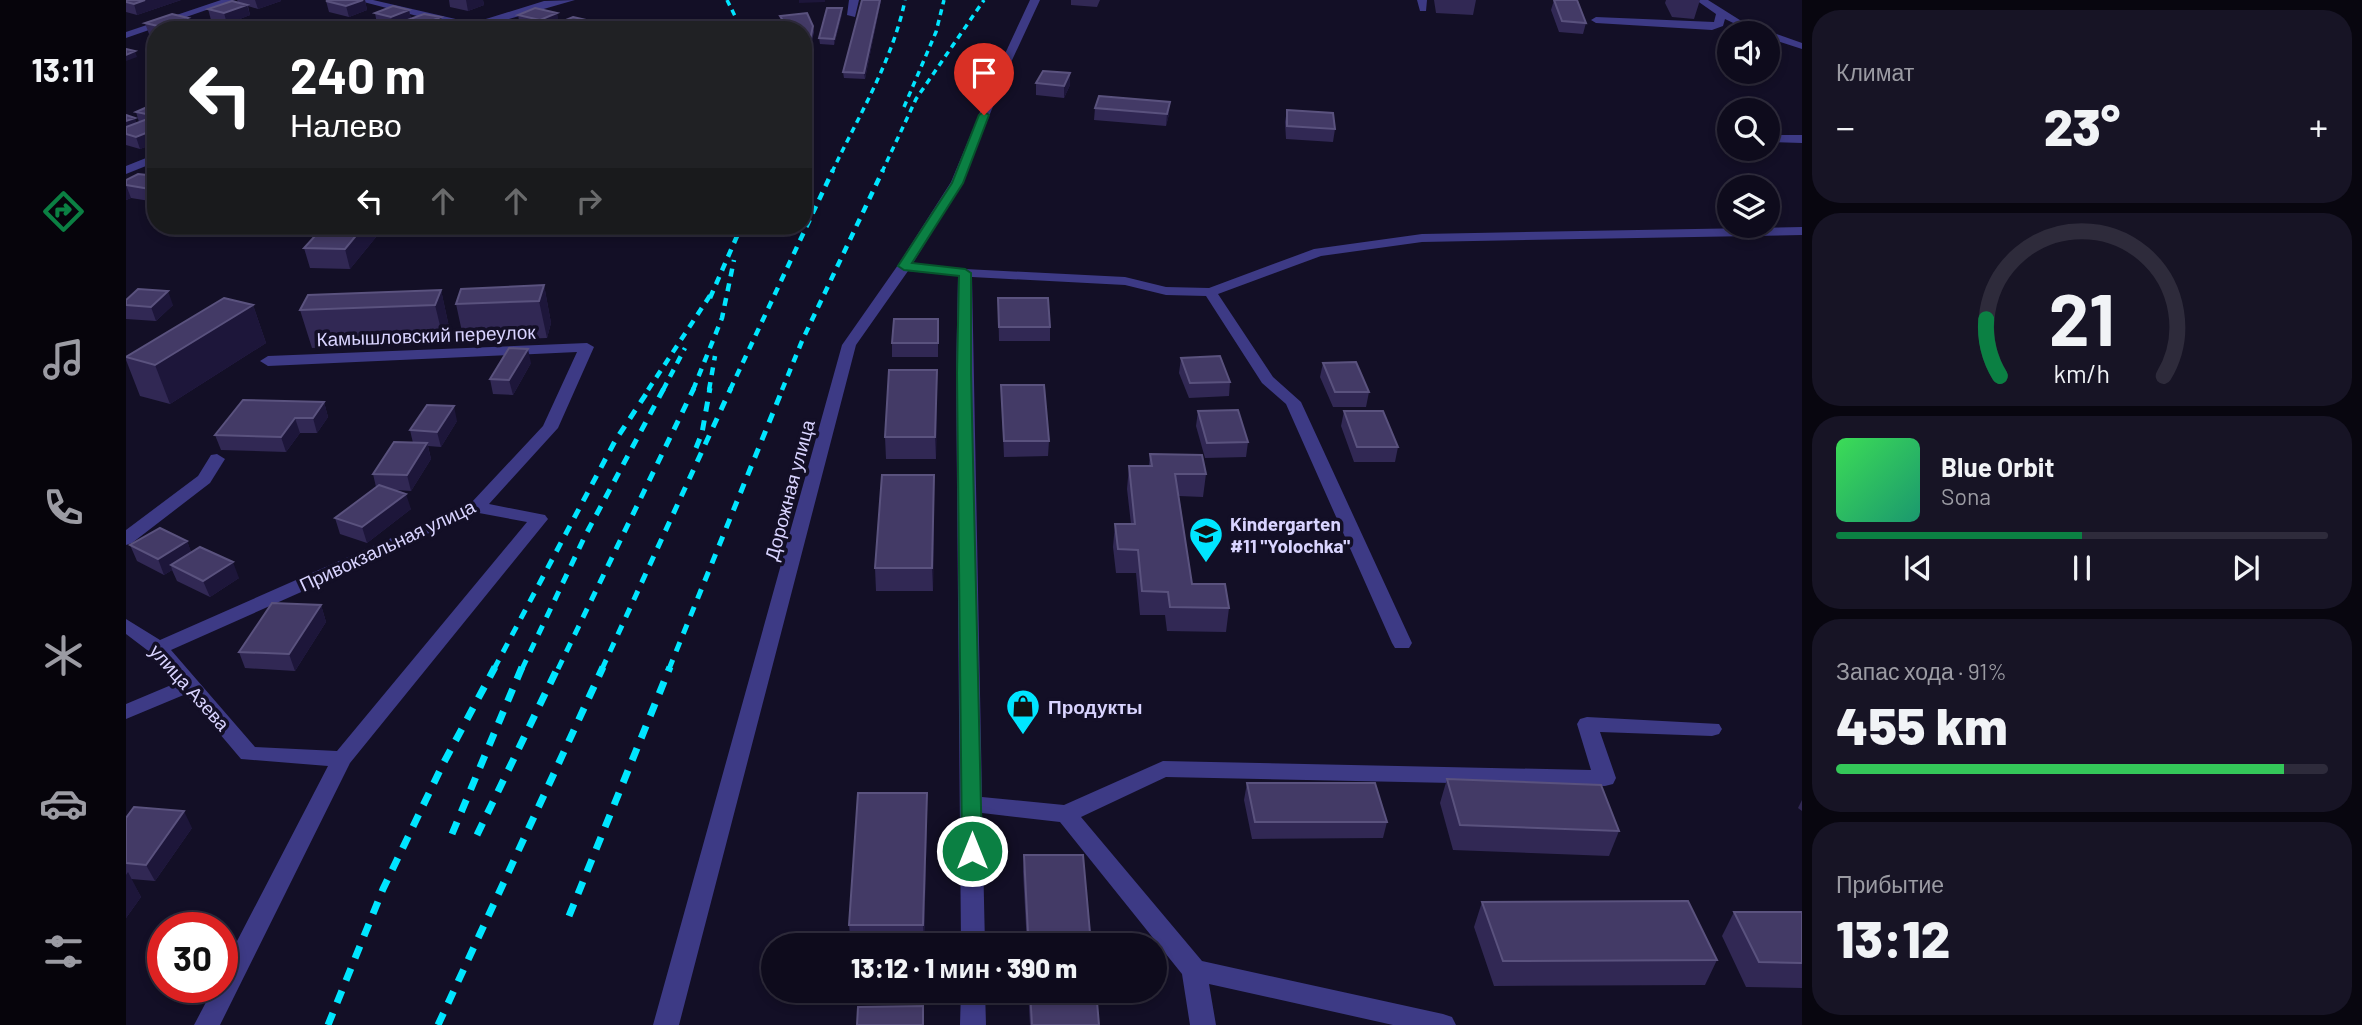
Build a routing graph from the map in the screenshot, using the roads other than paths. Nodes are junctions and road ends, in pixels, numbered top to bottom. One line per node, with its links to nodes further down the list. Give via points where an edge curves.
1 (230, 0): 10 (street)
2 (361, 0): 11 (street)
3 (569, 0): 12 (street)
4 (854, 0): 8 (street)
5 (1035, 0): 24 (street, Дорожная улица, via 957,183)
6 (1701, 0): 7 (street)
7 (1721, 14): 9 (street, via 1719,24 1712,27); 13 (street)
8 (852, 15)
9 (1596, 20)
10 (168, 21)
11 (442, 21)
12 (491, 21)
13 (1736, 21)
14 (147, 28): 15 (street)
15 (126, 35)
16 (1780, 39): 17 (street)
17 (1802, 46)
18 (1780, 139): 19 (street)
19 (1802, 139)
20 (147, 162): 21 (street)
21 (126, 170): 22 (street)
22 (147, 172)
23 (1802, 231): 26 (street, via 1422,238 1319,252)
24 (904, 266): 25 (street); 45 (street, Дорожная улица, via 849,345)
25 (965, 273): 26 (street, via 1125,281 1166,291); 39 (street)
26 (1210, 292): 33 (street, via 1267,380 1293,402)
27 (587, 347): 28 (street, Камышловский переулок); 30 (street, Привокзальная улица, via 550,428)
28 (268, 361)
29 (218, 459): 31 (street, via 205,479)
30 (477, 507): 34 (street, Привокзальная улица); 38 (street, via 538,519)
31 (126, 539)
32 (126, 625): 34 (street, улица Азева)
33 (1402, 643)
34 (158, 648): 35 (street, улица Азева)
35 (190, 685): 36 (street); 38 (street, улица Азева, via 249,754)
36 (126, 712)
37 (1713, 729): 40 (street, via 1587,724 1605,778 1163,769)
38 (342, 759): 44 (street)
39 (972, 804): 40 (street); 41 (street)
40 (1066, 814): 42 (street)
41 (973, 933)
42 (1194, 970): 47 (street); 48 (street)
43 (973, 1003): 46 (street)
44 (207, 1025)
45 (666, 1025)
46 (974, 1025)
47 (1203, 1025)
48 (1443, 1025)

